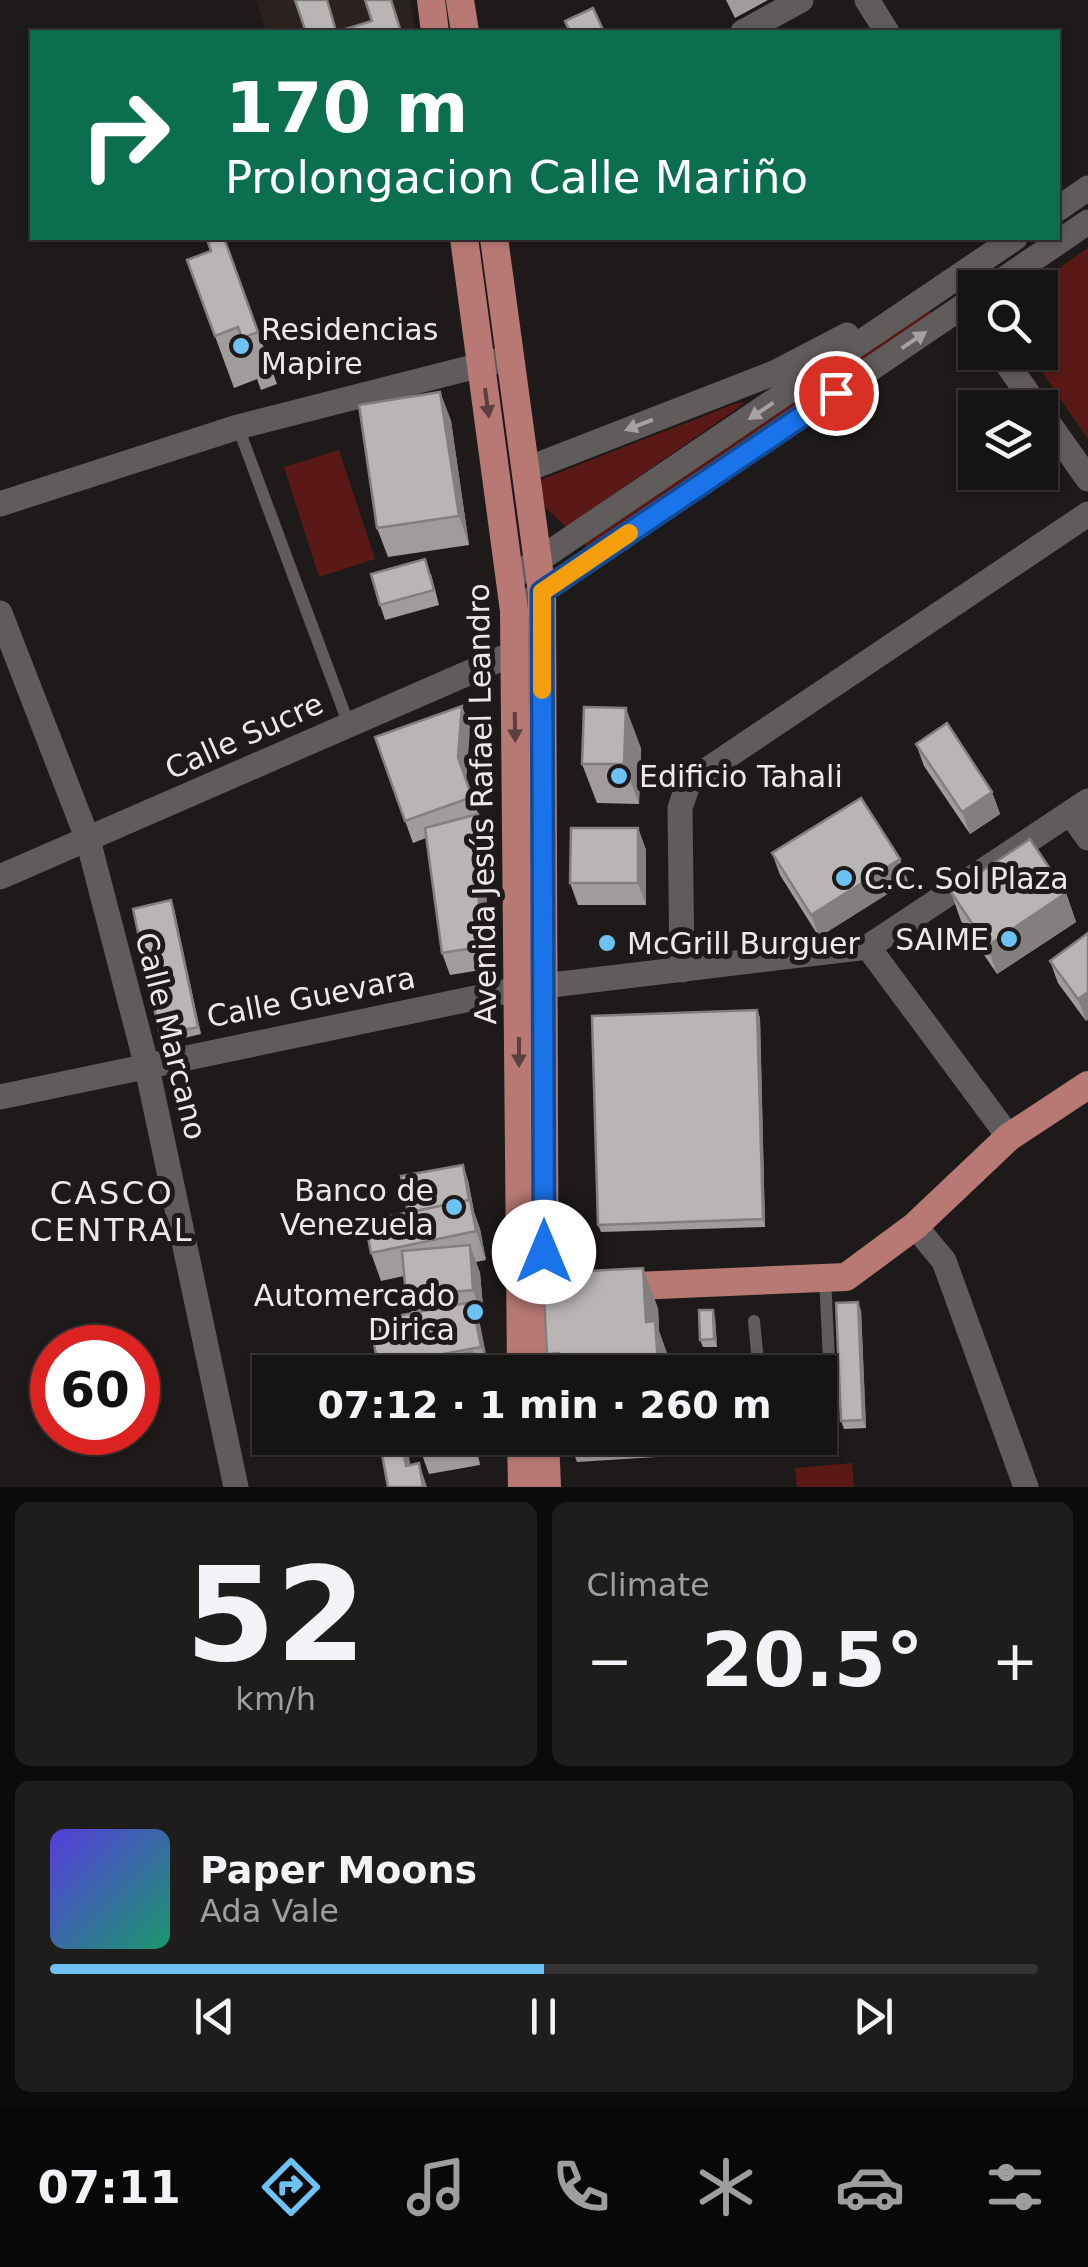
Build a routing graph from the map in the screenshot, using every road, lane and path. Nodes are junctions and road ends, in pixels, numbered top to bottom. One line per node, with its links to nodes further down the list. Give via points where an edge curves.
1 (431, 0): 5 (main road)
2 (460, 0): 6 (main road)
3 (801, 0): 7 (street)
4 (866, 0): 8 (street)
5 (435, 30)
6 (465, 30)
7 (747, 30)
8 (886, 30)
9 (1088, 188): 10 (street)
10 (1060, 207)
11 (1088, 222): 16 (street)
12 (465, 240): 21 (main road, Avenida Jesús Rafael Leandro)
13 (494, 240): 21 (main road, Avenida Jesús Rafael Leandro)
14 (1013, 240): 18 (street)
15 (1017, 240): 16 (street)
16 (1032, 260): 17 (street)
17 (1017, 270)
18 (950, 282): 19 (street); 24 (street, one-way to 24, via 774,373); 28 (street, one-way to 28)
19 (958, 291)
20 (958, 316): 30 (street, one-way to 20)
21 (495, 361): 22 (street); 24 (main road, Avenida Jesús Rafael Leandro); 29 (main road, Avenida Jesús Rafael Leandro, one-way to 29)
22 (238, 427): 26 (street); 34 (lane)
23 (1058, 437): 25 (street)
24 (525, 470): 28 (main road, Avenida Jesús Rafael Leandro)
25 (1088, 480)
26 (0, 504)
27 (1088, 514): 40 (street, via 688,782 680,808)
28 (540, 561): 29 (street); 30 (main road, Avenida Jesús Rafael Leandro)
29 (512, 578): 31 (main road, Avenida Jesús Rafael Leandro)
30 (542, 592): 31 (street); 41 (main road, Avenida Jesús Rafael Leandro)
31 (514, 611): 33 (main road, Avenida Jesús Rafael Leandro)
32 (0, 613): 37 (street, Calle Marcano)
33 (514, 654): 34 (street, Calle Sucre); 41 (main road, Avenida Jesús Rafael Leandro, one-way to 41)
34 (349, 725): 37 (street, Calle Sucre)
35 (1080, 808): 36 (street); 39 (street)
36 (1088, 838)
37 (88, 840): 38 (street, Calle Sucre); 42 (street, Calle Marcano)
38 (0, 877)
39 (868, 946): 40 (street, Calle Guevara); 45 (street)
40 (682, 970): 41 (street, Calle Guevara)
41 (531, 988): 42 (street, Calle Guevara); 48 (main road, Avenida Jesús Rafael Leandro)
42 (146, 1063): 44 (street, Calle Guevara); 56 (street, Calle Marcano)
43 (1088, 1086): 45 (main road)
44 (0, 1097)
45 (1009, 1137): 46 (main road)
46 (915, 1226): 47 (main road, via 846,1277); 59 (street, via 944,1261)
47 (825, 1278): 48 (main road); 53 (lane)
48 (532, 1289): 50 (main road, Avenida Jesús Rafael Leandro); 51 (main road, Avenida Jesús Rafael Leandro)
49 (754, 1322): 52 (lane)
50 (523, 1355)
51 (542, 1355)
52 (758, 1355)
53 (829, 1355)
54 (521, 1455): 57 (main road)
55 (546, 1455): 58 (main road)
56 (236, 1487)
57 (522, 1487)
58 (548, 1487)
59 (1026, 1487)

